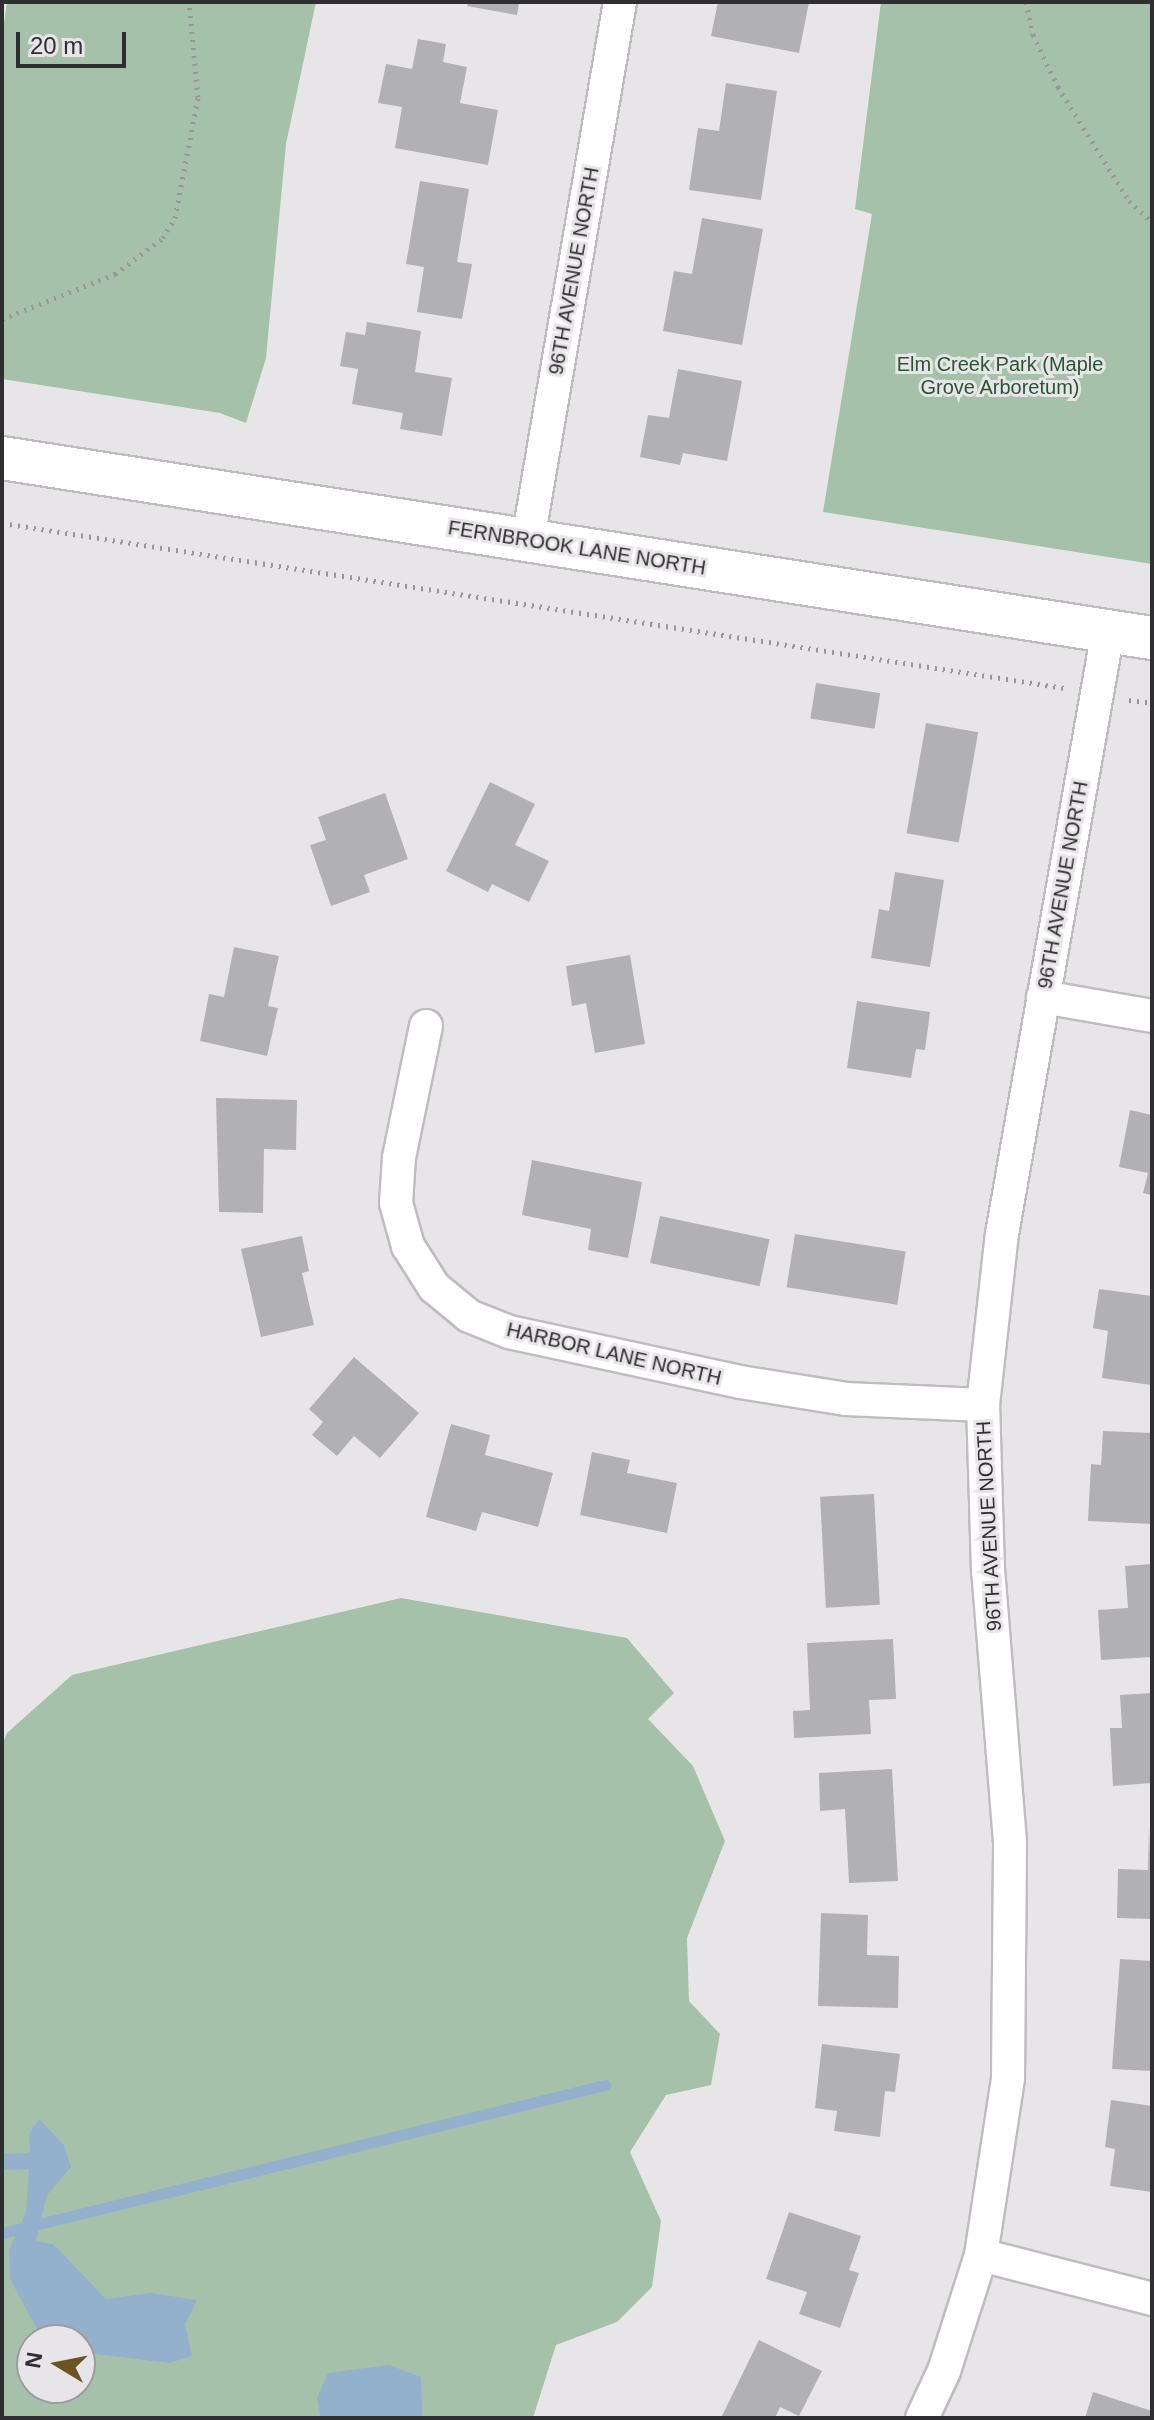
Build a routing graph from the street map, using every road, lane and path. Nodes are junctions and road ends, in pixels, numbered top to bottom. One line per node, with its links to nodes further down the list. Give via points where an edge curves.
1 (189, 2): 5 (path, via 198,97 175,218 163,238 115,274)
2 (620, 2): 8 (street, 96TH AVENUE NORTH)
3 (1026, 2): 4 (path, via 1033,35 1058,87 1129,201)
4 (1152, 222)
5 (2, 319)
6 (2, 458): 8 (street, FERNBROOK LANE NORTH)
7 (2, 523): 11 (path)
8 (528, 540): 9 (street, FERNBROOK LANE NORTH)
9 (1108, 631): 10 (street, FERNBROOK LANE NORTH); 11 (street, 96TH AVENUE NORTH)
10 (1152, 638)
11 (1096, 695): 12 (path); 13 (street, 96TH AVENUE NORTH)
12 (1152, 703)
13 (1043, 997): 14 (street); 16 (street, 96TH AVENUE NORTH, via 1002,1234)
14 (1152, 1016)
15 (426, 1026): 16 (street, HARBOR LANE NORTH, via 399,1158 396,1203 408,1246 427,1277 469,1316 509,1332 740,1382 846,1399)
16 (983, 1405): 17 (street, 96TH AVENUE NORTH, via 988,1571 1010,1842 1011,2000 997,2175)
17 (981, 2255): 18 (street); 19 (street, 96TH AVENUE NORTH, via 944,2371)
18 (1152, 2299)
19 (922, 2418)

